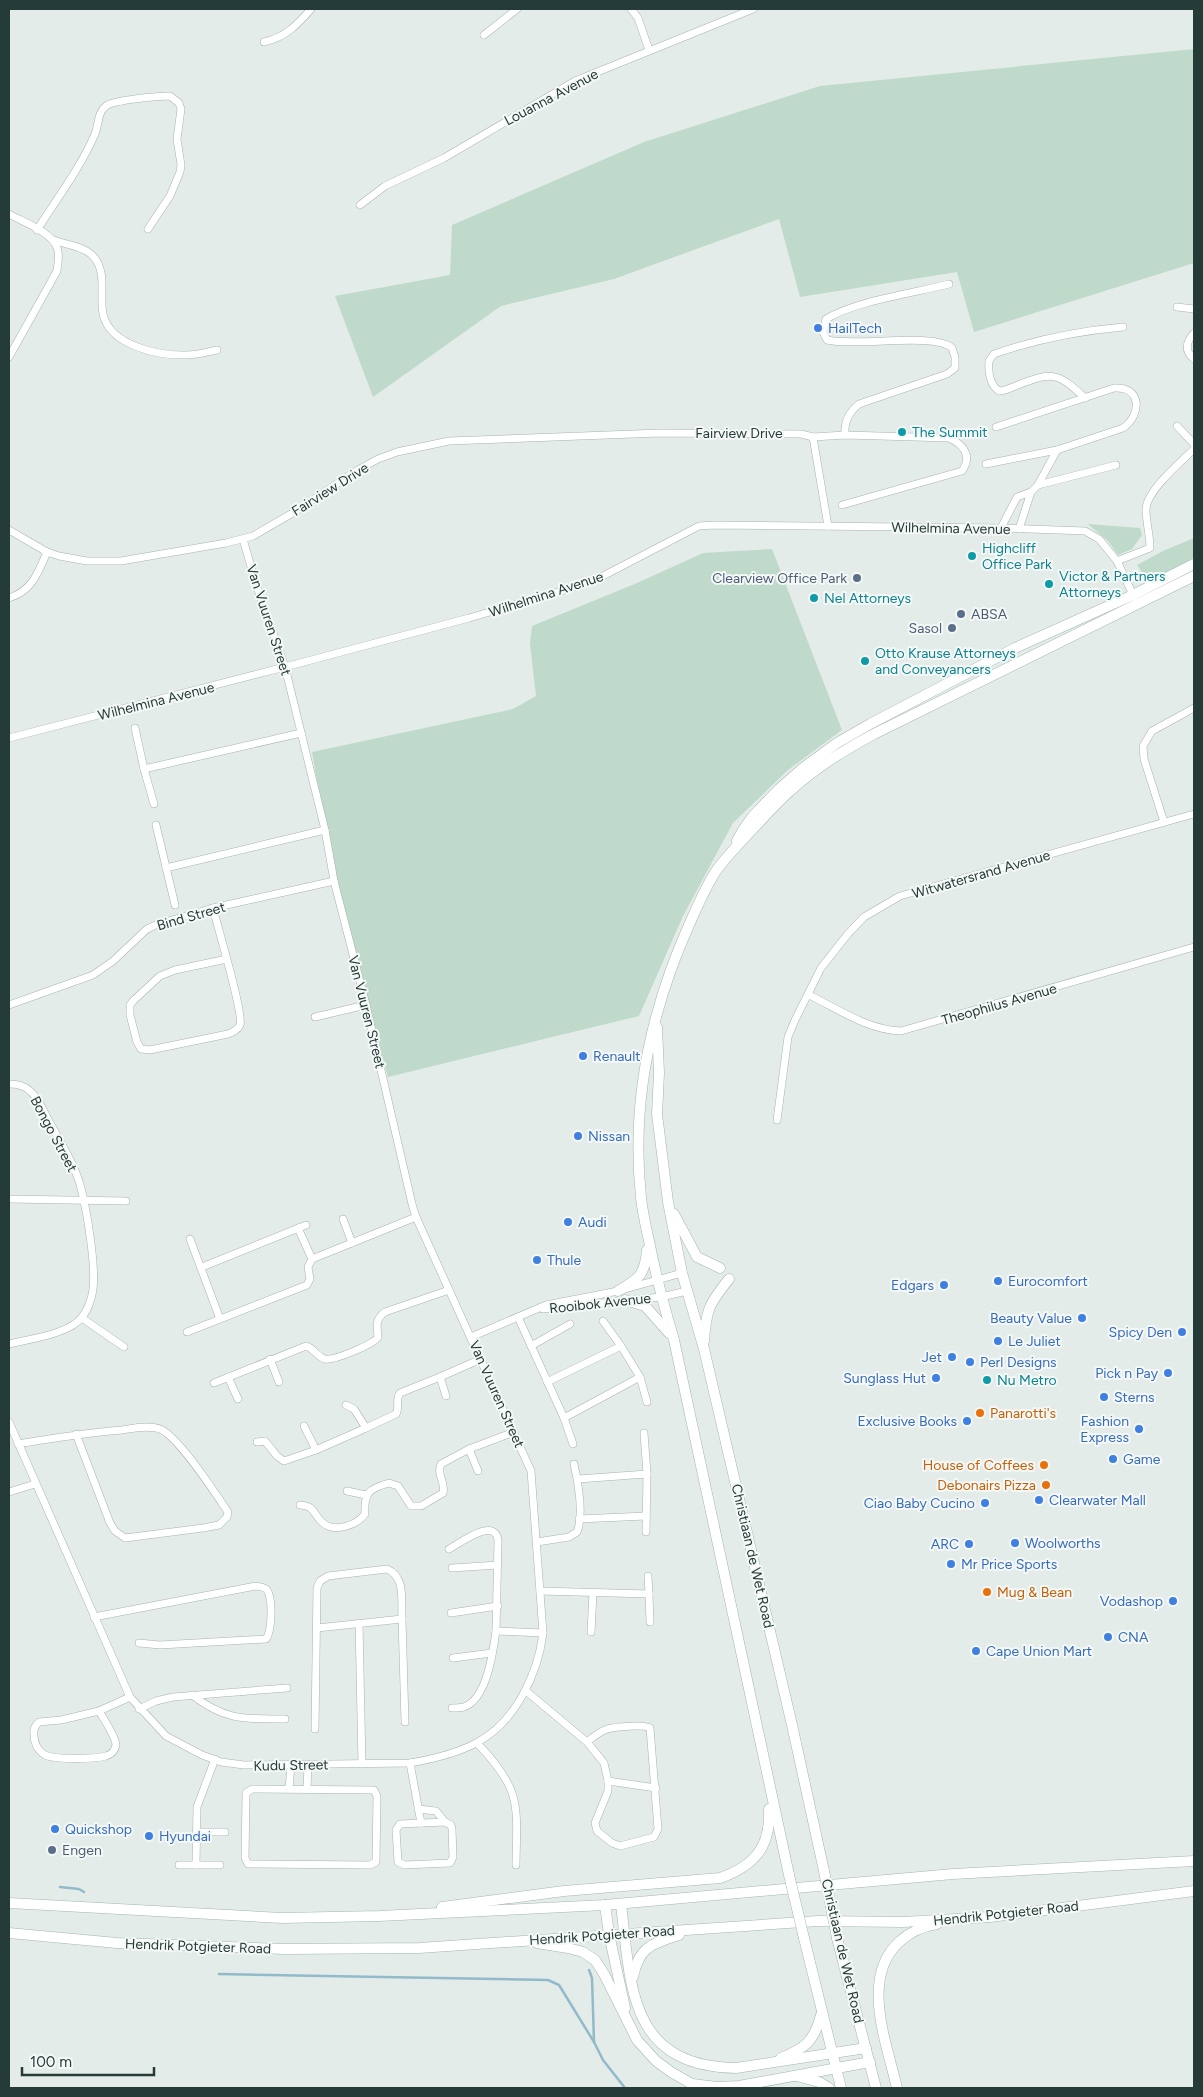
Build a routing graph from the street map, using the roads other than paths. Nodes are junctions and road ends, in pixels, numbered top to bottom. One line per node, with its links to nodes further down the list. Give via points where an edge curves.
1 (311, 9): 6 (street, via 282,37)
2 (518, 9): 5 (street)
3 (631, 9): 7 (street, via 638,18)
4 (753, 9): 7 (street, Louanna Avenue)
5 (484, 35)
6 (264, 42)
7 (650, 50): 8 (street, Louanna Avenue, via 574,81 444,158 385,186)
8 (360, 204)
9 (9, 214): 11 (street)
10 (148, 229): 11 (street, via 170,196 180,172 176,139 181,109 170,96 117,102 104,108 90,144)
11 (37, 230): 12 (street)
12 (52, 240): 18 (street, via 83,250 96,260 101,269 103,314 107,325 125,341 172,355); 19 (street, via 58,248 57,271)
13 (949, 284): 24 (street, via 836,313 826,320 823,332 827,340 939,342 952,348 955,357 954,368 947,374 859,404 847,420)
14 (1177, 307): 15 (street)
15 (1194, 309)
16 (1123, 327): 21 (street, via 1047,338 994,354 989,362 991,381 996,390 1048,375 1064,380)
17 (1194, 332): 20 (street, via 1187,348)
18 (217, 350)
19 (9, 357)
20 (1194, 359)
21 (1085, 398): 23 (street); 28 (street, via 1121,387 1135,399 1135,415 1123,428)
22 (1176, 426): 26 (street)
23 (996, 427)
24 (845, 435): 25 (street, Fairview Drive); 33 (street, Fairview Drive, via 949,438 964,447 967,458 962,471)
25 (813, 437): 34 (street); 38 (street, Fairview Drive, via 801,434 688,433 449,441 378,459 283,519)
26 (1194, 444)
27 (1194, 449): 40 (street, via 1148,499 1150,548)
28 (1057, 450): 29 (street); 31 (street)
29 (986, 464)
30 (1116, 465): 31 (street)
31 (1038, 485): 32 (street)
32 (1031, 492): 35 (street, via 1017,496); 36 (street)
33 (842, 505)
34 (828, 526): 35 (street, Wilhelmina Avenue); 45 (street, Wilhelmina Avenue, via 700,526 575,587)
35 (1001, 528): 36 (street, Wilhelmina Avenue)
36 (1019, 529): 40 (street, Wilhelmina Avenue, via 1085,532 1099,538)
37 (9, 530): 39 (street, Fairview Drive)
38 (243, 540): 39 (street, Fairview Drive, via 121,561 87,561); 45 (street, Van Vuuren Street)
39 (46, 552): 43 (street, via 32,583)
40 (1117, 561): 44 (street, Wilhelmina Avenue)
41 (1194, 564): 44 (main road, Christiaan de Wet Road)
42 (1194, 576): 44 (main road, Christiaan de Wet Road)
43 (9, 598)
44 (1135, 600): 56 (main road, Christiaan de Wet Road, via 844,750 790,790); 56 (main road, Christiaan de Wet Road, via 1015,648 837,743 802,768 772,796 742,830)
45 (285, 668): 48 (street, Van Vuuren Street); 49 (street, Wilhelmina Avenue)
46 (1194, 708): 53 (street, via 1152,731 1143,746)
47 (135, 728): 50 (street)
48 (301, 732): 50 (street); 55 (street, Van Vuuren Street)
49 (9, 738)
50 (144, 768): 51 (street)
51 (154, 804)
52 (1194, 814): 53 (street, Witwatersrand Avenue)
53 (1164, 822): 63 (street, Witwatersrand Avenue, via 900,896 864,917 846,935 822,968)
54 (156, 825): 57 (street)
55 (325, 830): 57 (street); 58 (street, Van Vuuren Street)
56 (736, 845): 67 (main road, Christiaan de Wet Road, via 706,888 688,928 675,958)
57 (166, 868): 59 (street)
58 (334, 881): 60 (street, Bind Street); 64 (street, Van Vuuren Street)
59 (175, 905)
60 (213, 908): 62 (street); 65 (street, Bind Street, via 158,924 93,975)
61 (1194, 948): 63 (street, Theophilus Avenue, via 902,1031 887,1031 868,1024)
62 (227, 959): 62 (street, via 241,1018 237,1029 228,1034 150,1050 141,1049 130,1015 130,1005 134,1000 160,976)
63 (808, 995): 69 (street, Witwatersrand Avenue, via 788,1037)
64 (366, 1005): 66 (street); 74 (street, Van Vuuren Street)
65 (9, 1006)
66 (315, 1017)
67 (657, 1021): 73 (main road, Christiaan de Wet Road, via 657,1114); 79 (main road, Christiaan de Wet Road, via 648,1046 639,1116 641,1197)
68 (9, 1084): 71 (street, Bongo Street, via 21,1085 31,1091 40,1105 76,1174)
69 (777, 1120)
70 (9, 1198): 71 (street)
71 (82, 1200): 72 (street); 94 (street, Bongo Street, via 94,1288)
72 (126, 1201)
73 (668, 1202): 83 (main road, via 692,1251 702,1260); 84 (main road, Christiaan de Wet Road)
74 (416, 1218): 80 (street); 87 (street, Van Vuuren Street)
75 (343, 1219): 80 (street)
76 (306, 1224): 77 (street)
77 (298, 1228): 81 (street); 82 (street)
78 (190, 1239): 82 (street)
79 (648, 1239): 86 (main road, Christiaan de Wet Road); 88 (main road, via 641,1276)
80 (352, 1243): 81 (street)
81 (312, 1259): 95 (street, via 308,1264 311,1276 307,1285)
82 (202, 1267): 95 (street)
83 (720, 1268)
84 (682, 1273): 86 (street, Rooibok Avenue); 89 (main road, Christiaan de Wet Road)
85 (729, 1279): 105 (main road, via 707,1310)
86 (657, 1281): 88 (street, Rooibok Avenue); 90 (main road, Christiaan de Wet Road)
87 (449, 1290): 99 (street, Van Vuuren Street); 106 (street, via 385,1312 377,1320 377,1340 355,1350 326,1359 306,1346)
88 (618, 1291): 92 (street, Rooibok Avenue, via 559,1301)
89 (687, 1291): 90 (street, Rooibok Avenue); 105 (main road, Christiaan de Wet Road)
90 (661, 1297): 91 (street, Rooibok Avenue); 100 (main road, Christiaan de Wet Road)
91 (625, 1300): 92 (street, Rooibok Avenue); 100 (main road, via 645,1306)
92 (540, 1308): 93 (street, Rooibok Avenue)
93 (518, 1317): 99 (street, Rooibok Avenue); 102 (street)
94 (82, 1318): 101 (street, via 62,1331); 104 (street)
95 (220, 1319): 98 (street)
96 (603, 1321): 103 (street)
97 (570, 1324): 102 (street)
98 (187, 1332)
99 (471, 1337): 107 (street, Van Vuuren Street)
100 (674, 1340): 176 (main road, Christiaan de Wet Road)
101 (9, 1344)
102 (530, 1346): 112 (street)
103 (621, 1346): 110 (street); 112 (street)
104 (124, 1347)
105 (704, 1349): 210 (main road, Christiaan de Wet Road, bridge, via 792,1725 837,1938)
106 (270, 1359): 108 (street); 111 (street)
107 (481, 1359): 109 (street); 122 (street, Van Vuuren Street)
108 (228, 1377): 113 (street); 115 (street)
109 (440, 1377): 114 (street); 121 (street, via 400,1393 396,1414)
110 (640, 1377): 116 (street); 118 (street)
111 (279, 1382)
112 (547, 1382): 118 (street)
113 (214, 1383)
114 (446, 1396)
115 (238, 1399)
116 (646, 1402)
117 (346, 1405): 121 (street, via 354,1409)
118 (564, 1418): 127 (street)
119 (9, 1422): 126 (street, Kudu Street)
120 (304, 1426): 129 (street)
121 (366, 1428): 129 (street)
122 (514, 1432): 128 (street); 132 (street, Van Vuuren Street)
123 (644, 1433): 133 (street)
124 (76, 1434): 124 (street, via 159,1428 178,1444 228,1512 228,1517 219,1525 203,1528 120,1536 110,1523); 126 (street)
125 (257, 1442): 129 (street, via 266,1441 284,1461)
126 (18, 1444): 135 (street, Kudu Street)
127 (573, 1444)
128 (469, 1449): 131 (street); 138 (street, via 441,1464 438,1474 444,1493 421,1506 411,1506 394,1484 383,1485)
129 (316, 1450)
130 (574, 1464): 134 (street)
131 (478, 1471)
132 (531, 1471): 143 (street, Kudu Street)
133 (646, 1474): 134 (street); 140 (street)
134 (578, 1479): 141 (street)
135 (35, 1484): 137 (street); 153 (street, Kudu Street)
136 (347, 1491): 138 (street)
137 (9, 1492)
138 (366, 1495): 139 (street, via 365,1514 356,1523 346,1526 325,1525 310,1507)
139 (300, 1505)
140 (646, 1516): 141 (street); 142 (street)
141 (579, 1519): 143 (street, via 576,1532 569,1537)
142 (646, 1532)
143 (537, 1542): 148 (street, Kudu Street)
144 (449, 1549): 145 (street, via 483,1530 490,1530 498,1537)
145 (498, 1565): 146 (street); 151 (street)
146 (452, 1568)
147 (648, 1576): 150 (street)
148 (540, 1591): 149 (street); 160 (street, Kudu Street)
149 (593, 1593): 150 (street); 159 (street)
150 (649, 1594): 155 (street)
151 (498, 1606): 152 (street); 158 (street)
152 (451, 1613)
153 (94, 1617): 161 (street, via 256,1586 269,1592 271,1627 266,1639 160,1645); 167 (street, Kudu Street)
154 (402, 1619): 156 (street); 157 (street, via 399,1578 386,1569 322,1579 317,1588); 172 (street)
155 (650, 1622)
156 (359, 1623): 157 (street); 179 (street)
157 (317, 1628): 173 (street)
158 (496, 1631): 160 (street); 162 (street)
159 (591, 1632)
160 (543, 1633): 165 (street, Kudu Street, via 541,1650)
161 (139, 1642)
162 (492, 1653): 163 (street); 168 (street, via 479,1694 463,1708)
163 (453, 1658)
164 (287, 1688): 166 (street)
165 (526, 1691): 174 (street); 175 (street, Kudu Street, via 510,1713)
166 (192, 1695): 169 (street, via 156,1701); 171 (street, via 240,1719)
167 (130, 1697): 169 (street, Kudu Street); 170 (street)
168 (452, 1708)
169 (139, 1709): 177 (street, Kudu Street, via 166,1736)
170 (99, 1711): 170 (street, via 116,1741 113,1752 106,1756 72,1758 47,1756 40,1751 34,1734 39,1722)
171 (285, 1719)
172 (405, 1722)
173 (315, 1730)
174 (587, 1742): 182 (street, via 604,1763); 183 (street, via 608,1729 648,1726 652,1731)
175 (478, 1743): 178 (street, Kudu Street, via 451,1754); 195 (street, via 503,1771 514,1798 518,1819)
176 (763, 1756): 200 (main road, via 769,1804 768,1832 756,1856 734,1873 720,1878 564,1891); 208 (main road, Christiaan de Wet Road, bridge)
177 (214, 1760): 180 (street, Kudu Street, via 244,1765); 189 (street, via 197,1807)
178 (410, 1763): 179 (street, Kudu Street); 186 (street)
179 (362, 1764): 181 (street, Kudu Street)
180 (290, 1765): 181 (street, Kudu Street); 184 (street)
181 (308, 1765): 185 (street)
182 (608, 1781): 183 (street); 183 (street, via 608,1791 595,1826 597,1831 620,1846 650,1839 656,1833)
183 (656, 1788)
184 (289, 1789): 185 (street); 185 (street, via 252,1789 246,1793 245,1858 248,1864 374,1864 377,1858 376,1793 371,1789)
185 (307, 1789)
186 (418, 1809): 187 (street, via 436,1811); 188 (street)
187 (446, 1822): 188 (street); 188 (street, via 452,1829 453,1857 450,1863 400,1864 397,1858 397,1827 403,1823)
188 (421, 1823)
189 (196, 1832): 190 (street); 193 (street)
190 (225, 1832)
191 (1194, 1861): 198 (main road, via 953,1874)
192 (179, 1865): 193 (street)
193 (196, 1865): 194 (street)
194 (220, 1865)
195 (516, 1865)
196 (1194, 1891): 201 (main road, Hendrik Potgieter Road)
197 (9, 1903): 200 (main road, via 282,1918)
198 (621, 1904): 199 (main road); 204 (main road)
199 (605, 1905): 200 (main road); 205 (main road)
200 (379, 1916)
201 (990, 1917): 202 (main road, Hendrik Potgieter Road, via 903,1922 818,1921); 219 (main road, via 916,1930 904,1937 887,1956 878,1993)
202 (695, 1929): 204 (main road, Hendrik Potgieter Road); 207 (main road, via 646,1949 638,1959)
203 (9, 1933): 206 (main road, Hendrik Potgieter Road, via 117,1943 285,1949 419,1948)
204 (624, 1933): 205 (main road, Hendrik Potgieter Road); 207 (main road)
205 (609, 1934): 206 (main road, Hendrik Potgieter Road); 209 (main road)
206 (518, 1941): 209 (main road, via 568,1948 591,1956 599,1964)
207 (632, 1981): 213 (main road, via 636,2000 652,2036 680,2057 715,2067 736,2068)
208 (822, 2013): 211 (main road, Christiaan de Wet Road); 213 (main road, via 817,2029 805,2047)
209 (627, 2022): 215 (main road, via 637,2040 656,2061 692,2084 739,2086)
210 (866, 2048): 211 (main road); 212 (main road, Christiaan de Wet Road)
211 (831, 2054): 213 (main road); 214 (main road, Christiaan de Wet Road)
212 (870, 2062): 214 (main road); 218 (main road, Christiaan de Wet Road)
213 (766, 2063)
214 (835, 2069): 215 (main road); 217 (main road, Christiaan de Wet Road)
215 (793, 2075): 216 (main road)
216 (828, 2088)
217 (841, 2088)
218 (876, 2088)
219 (897, 2088)

